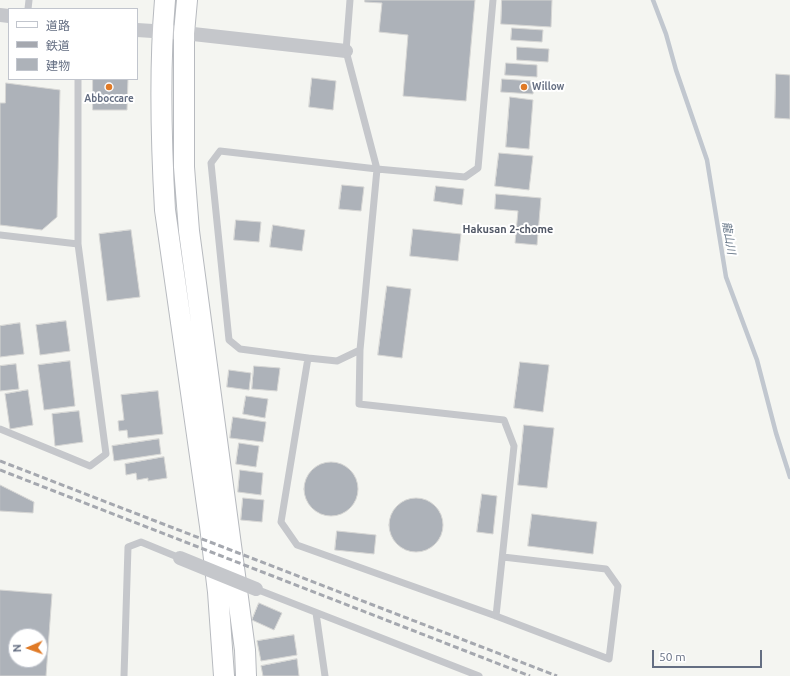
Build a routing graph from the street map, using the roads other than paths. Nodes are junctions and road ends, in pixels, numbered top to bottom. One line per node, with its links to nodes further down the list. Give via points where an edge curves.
1 (165, 0): 6 (street)
2 (187, 0): 7 (street)
3 (350, 0): 8 (lane)
4 (493, 0): 10 (lane, via 478,168 465,177)
5 (138, 30): 6 (street)
6 (162, 32): 7 (street); 22 (street, via 161,94 165,210 212,541)
7 (184, 33): 8 (street); 23 (street, via 184,167 189,231)
8 (346, 51): 10 (lane)
9 (78, 80): 12 (lane)
10 (377, 169): 13 (lane); 14 (lane, via 220,151 211,163 229,340 240,349)
11 (0, 236): 12 (lane)
12 (78, 244): 15 (lane, via 106,454 90,466)
13 (360, 350): 14 (lane, via 337,361); 16 (lane, via 359,404 504,420 514,446)
14 (308, 358): 20 (lane, via 281,522 297,544)
15 (0, 429)
16 (503, 557): 20 (lane); 20 (lane, via 606,569 618,586 609,659)
17 (180, 558): 18 (street, bridge); 21 (lane, via 141,542 128,547)
18 (256, 588): 19 (lane)
19 (316, 613): 24 (lane); 25 (lane)
20 (496, 616)
21 (124, 676)
22 (224, 676)
23 (246, 676)
24 (325, 676)
25 (479, 676)

